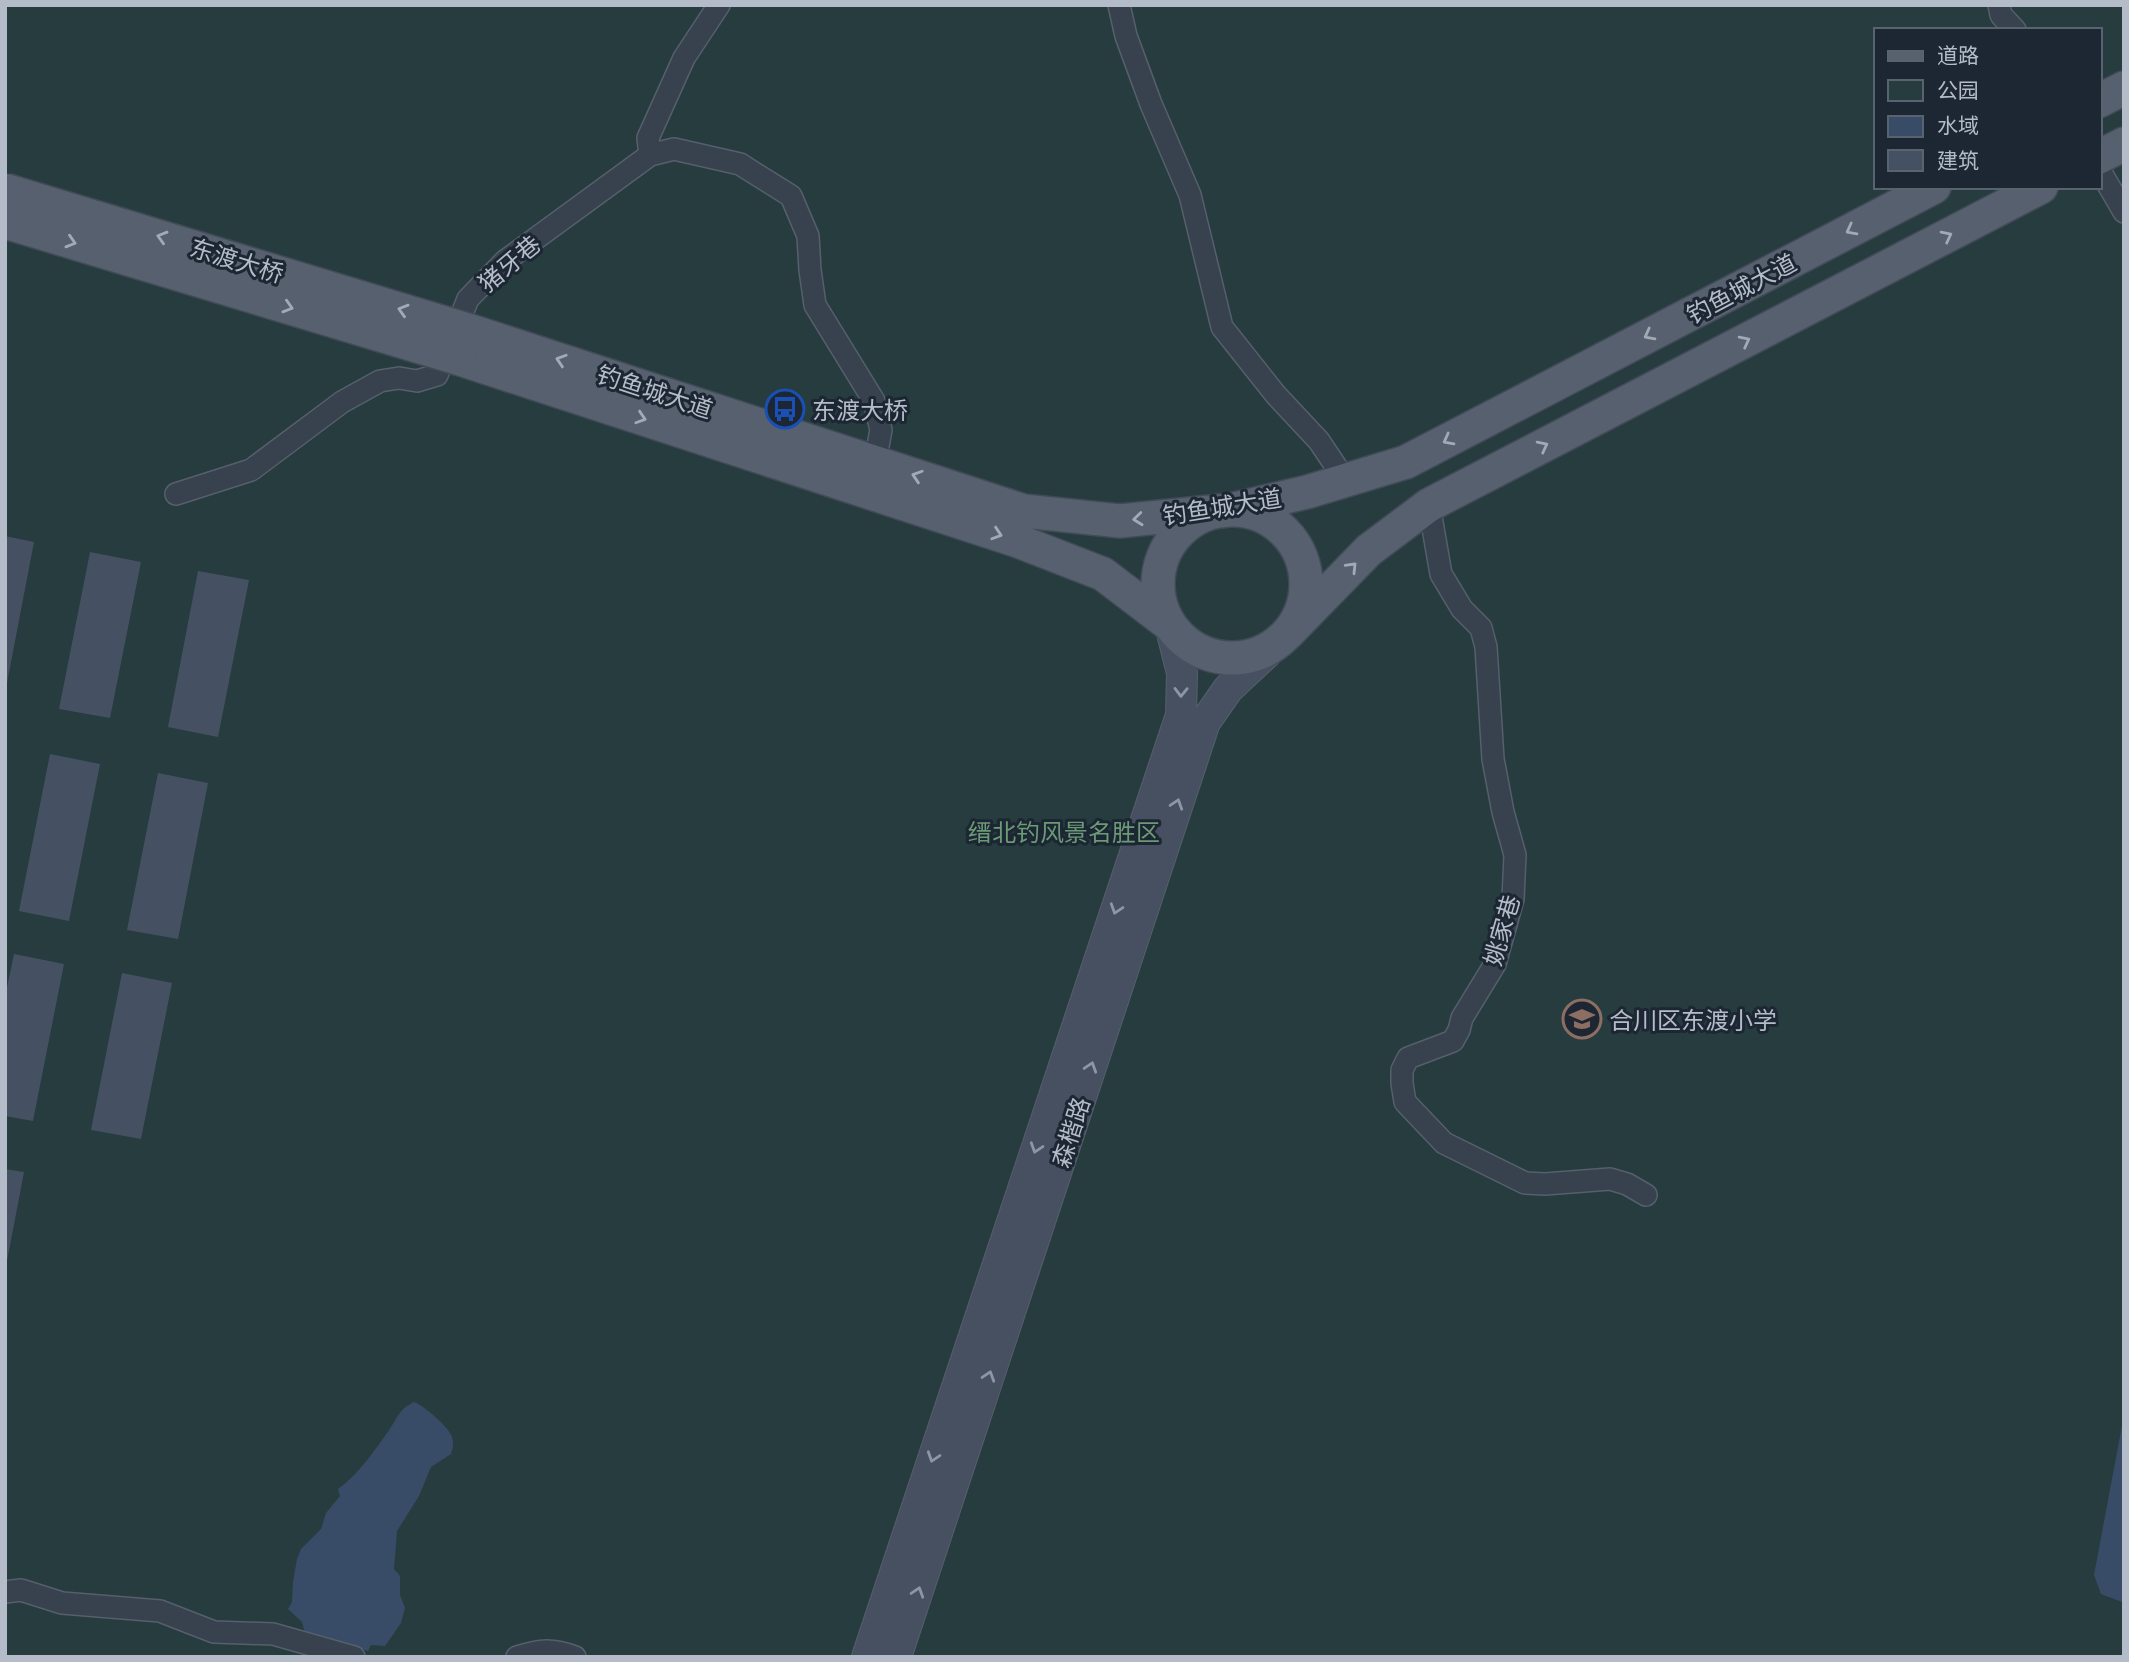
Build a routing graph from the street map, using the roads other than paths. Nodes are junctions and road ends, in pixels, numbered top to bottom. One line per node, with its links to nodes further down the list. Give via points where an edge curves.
1 (719, 5): 8 (street, via 684,58 648,138)
2 (1119, 5): 18 (street, via 1126,36 1190,195 1222,327 1319,441)
3 (1999, 5): 4 (street, via 2001,15)
4 (2013, 28)
5 (2124, 88): 6 (main road)
6 (2101, 100)
7 (2124, 144): 9 (main road)
8 (650, 155): 17 (street, via 674,149 740,164 791,196 808,236 816,305 874,401 881,430); 19 (street, 猪牙巷, via 505,261 468,299 437,375 417,381 380,381 342,402 251,470)
9 (2101, 156)
10 (2101, 172): 14 (street)
11 (1930, 189): 18 (main road, 钓鱼城大道, one-way to 18, via 1406,462)
12 (2037, 189): 20 (main road, 钓鱼城大道, one-way to 12)
13 (5, 190): 16 (main road, 东渡大桥, one-way to 13, bridge)
14 (2124, 212)
15 (5, 222): 16 (main road, 东渡大桥, one-way to 16, bridge)
16 (464, 345): 17 (main road, 钓鱼城大道, one-way to 16); 22 (main road, 钓鱼城大道, one-way to 22, via 1103,574)
17 (874, 463): 21 (main road, 钓鱼城大道, one-way to 17, via 1120,521 1024,511)
18 (1345, 480): 21 (main road, 钓鱼城大道)
19 (176, 494)
20 (1429, 505): 23 (main road, 钓鱼城大道, one-way to 20, via 1369,550); 24 (street, 姚家巷, via 1441,574 1480,628 1486,647 1493,759 1515,855 1513,899 1495,964 1453,1041 1408,1058 1402,1070 1405,1102 1444,1143 1525,1183 1609,1179)
21 (1230, 509): 22 (main road, via 1208,513 1188,524 1161,559 1157,581 1160,604); 23 (main road, via 1255,513 1277,524 1294,542 1304,565 1307,589 1301,613)
22 (1170, 625): 23 (main road, via 1186,643 1207,654 1231,658 1252,656); 29 (main road, 森楷路, one-way to 29, via 1182,673 1181,715)
23 (1287, 634): 30 (main road, 森楷路, one-way to 23, via 1205,722 1228,689)
24 (1646, 1195)
25 (5, 1592): 26 (street, via 21,1590 62,1603 160,1611 214,1632 273,1634)
26 (352, 1656)
27 (517, 1657): 28 (street, via 558,1651)
28 (575, 1657)
29 (867, 1657)
30 (896, 1657)

